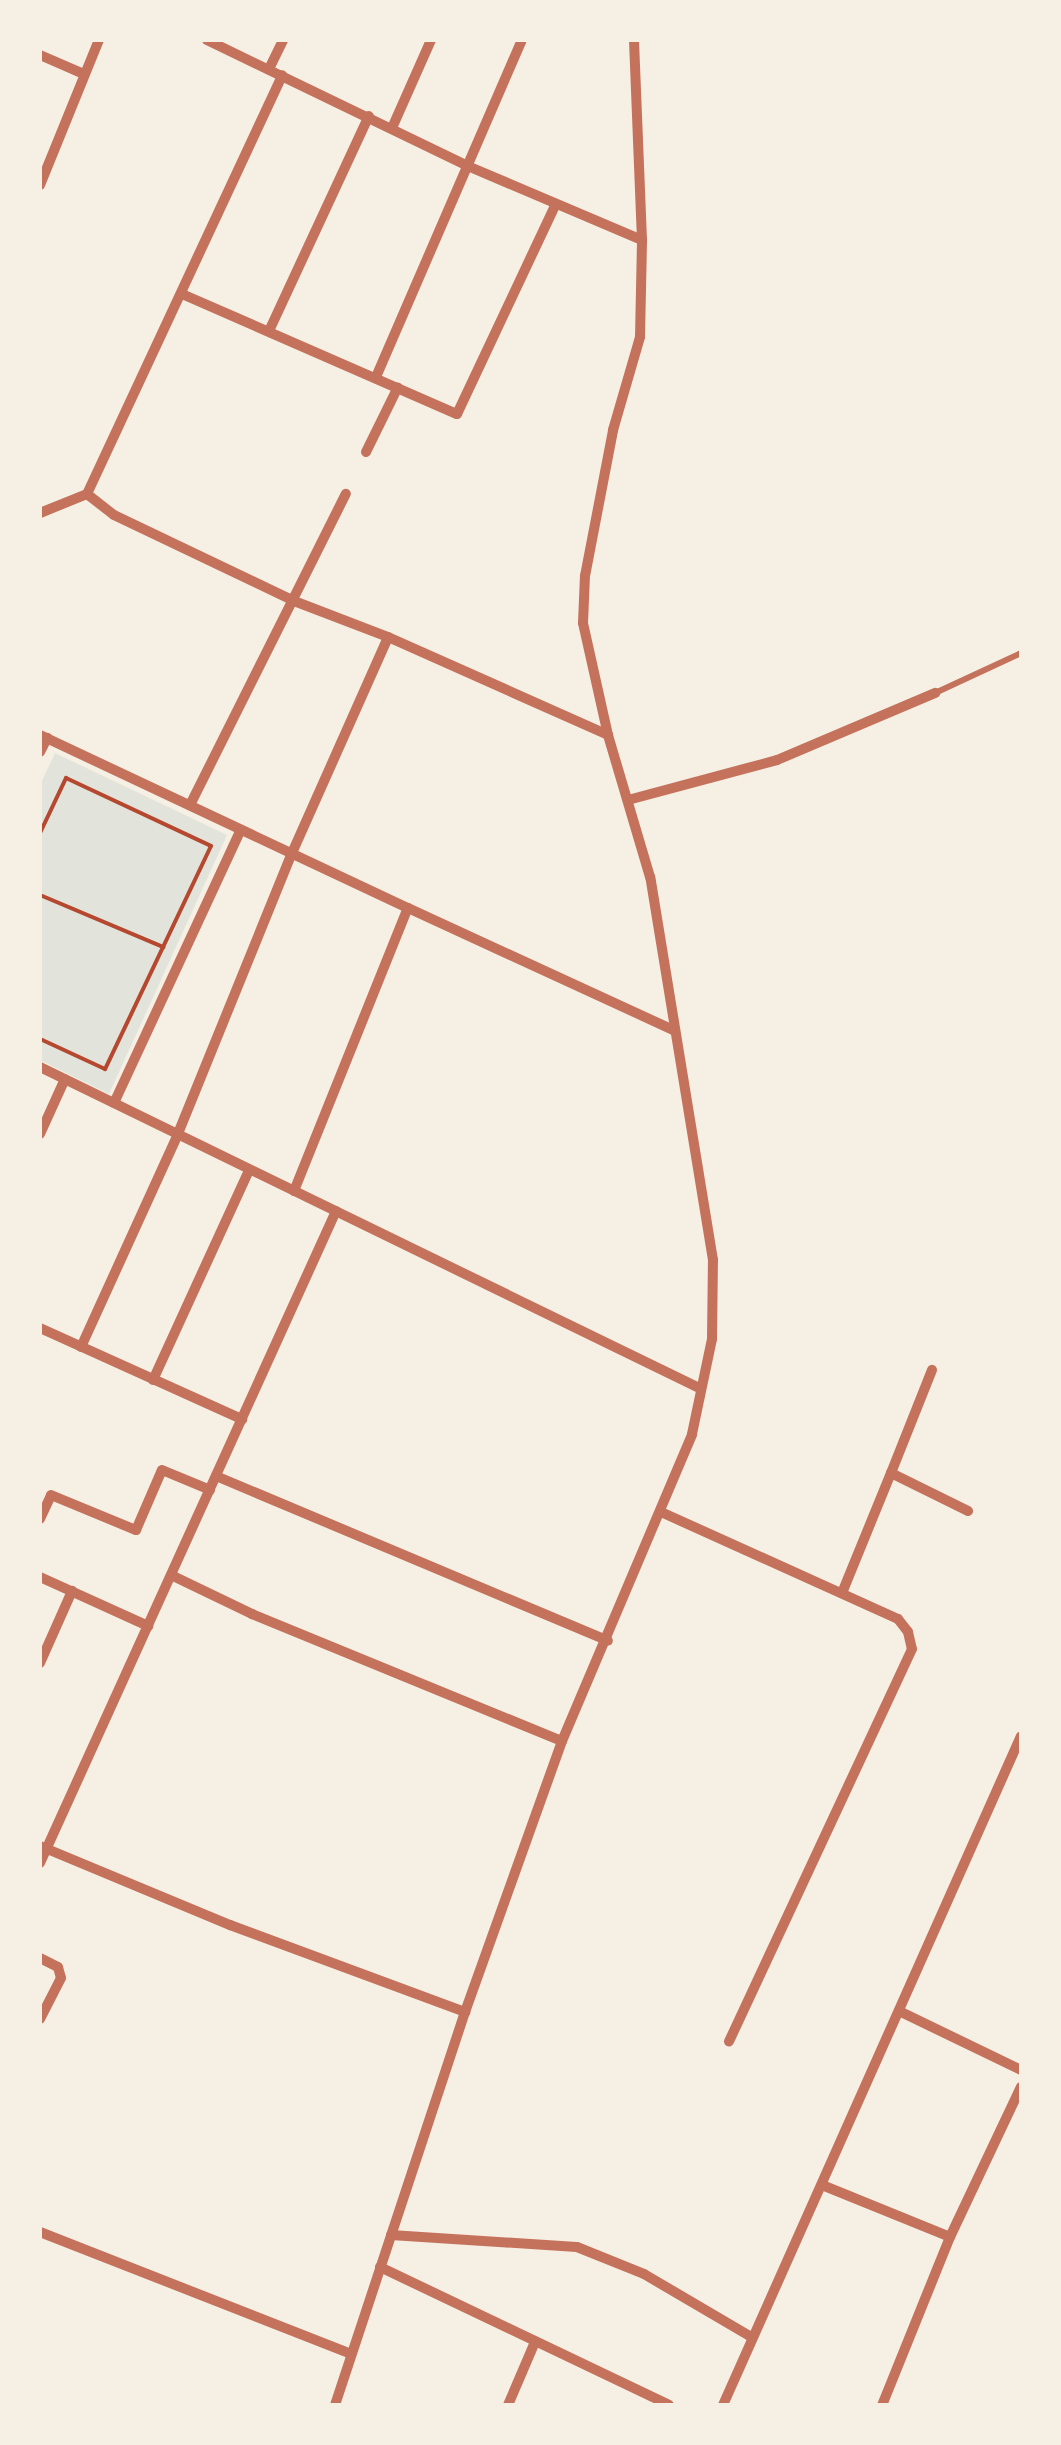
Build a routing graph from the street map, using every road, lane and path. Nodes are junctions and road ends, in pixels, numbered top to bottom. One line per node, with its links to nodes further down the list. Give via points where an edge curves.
1 (100, 40): 9 (street)
2 (207, 40): 8 (street)
3 (282, 40): 8 (street)
4 (431, 40): 12 (street)
5 (522, 40): 13 (street)
6 (634, 40): 16 (street)
7 (40, 55): 9 (street)
8 (269, 69): 10 (street)
9 (84, 74): 14 (street)
10 (282, 75): 11 (street); 17 (street)
11 (369, 116): 12 (street); 18 (street)
12 (392, 128): 13 (street)
13 (470, 167): 15 (street); 19 (street)
14 (40, 185)
15 (555, 206): 16 (street); 20 (street, via 457,414)
16 (642, 240): 29 (street, via 640,338 613,430 585,576 583,623)
17 (182, 294): 18 (street); 22 (street)
18 (269, 331): 19 (street)
19 (376, 378): 20 (street)
20 (398, 387): 21 (street)
21 (366, 452)
22 (87, 494): 24 (street); 25 (street, via 114,515)
23 (346, 494): 25 (street)
24 (40, 513)
25 (294, 600): 26 (street); 33 (street)
26 (388, 637): 29 (street); 36 (street)
27 (1021, 652): 28 (lane)
28 (936, 693): 32 (street, via 777,760)
29 (608, 735): 32 (street)
30 (43, 736): 31 (street); 33 (street)
31 (40, 752)
32 (628, 800): 40 (street, via 650,877)
33 (190, 806): 34 (street)
34 (241, 830): 36 (street); 44 (street)
35 (40, 833): 39 (path, via 66,778 210,846)
36 (292, 853): 38 (street); 46 (street)
37 (40, 895): 39 (path)
38 (408, 908): 40 (street); 48 (street)
39 (163, 947): 41 (path, via 105,1069)
40 (675, 1031): 54 (street, via 712,1260 712,1339)
41 (40, 1040)
42 (40, 1068): 43 (street)
43 (65, 1080): 44 (street); 45 (street)
44 (114, 1102): 46 (street)
45 (40, 1134)
46 (177, 1136): 47 (street); 51 (street)
47 (250, 1170): 48 (street); 53 (street)
48 (294, 1191): 49 (street)
49 (336, 1211): 54 (street); 55 (street)
50 (40, 1328): 51 (street)
51 (80, 1347): 53 (street)
52 (932, 1370): 56 (street)
53 (153, 1380): 55 (street)
54 (701, 1389): 60 (street, via 692,1434)
55 (242, 1419): 57 (street)
56 (891, 1472): 59 (street); 65 (street)
57 (216, 1476): 58 (street); 67 (street)
58 (210, 1490): 61 (street, via 162,1470 136,1530 51,1495); 62 (street)
59 (968, 1511)
60 (660, 1512): 65 (street); 67 (street)
61 (40, 1519)
62 (171, 1575): 66 (street); 70 (street)
63 (40, 1577): 64 (street)
64 (72, 1591): 66 (street); 68 (street)
65 (842, 1593): 77 (street, via 898,1619 912,1649)
66 (148, 1626): 71 (street)
67 (608, 1641): 70 (street)
68 (40, 1663)
69 (1021, 1736): 74 (street)
70 (562, 1741): 75 (street)
71 (43, 1847): 72 (street); 75 (street)
72 (40, 1863)
73 (40, 1958): 76 (street, via 58,1967 61,1978)
74 (899, 2011): 78 (street); 80 (street)
75 (465, 2012): 81 (street)
76 (40, 2019)
77 (728, 2041)
78 (1021, 2070)
79 (1021, 2087): 83 (street)
80 (822, 2185): 83 (street); 85 (street)
81 (391, 2235): 84 (street); 85 (street, via 577,2247 644,2274)
82 (41, 2236): 87 (street)
83 (950, 2237): 92 (street)
84 (380, 2267): 86 (street); 87 (street)
85 (754, 2338): 91 (street)
86 (536, 2342): 89 (street); 90 (street)
87 (351, 2354): 88 (street)
88 (335, 2405)
89 (508, 2405)
90 (669, 2405)
91 (724, 2405)
92 (882, 2405)

